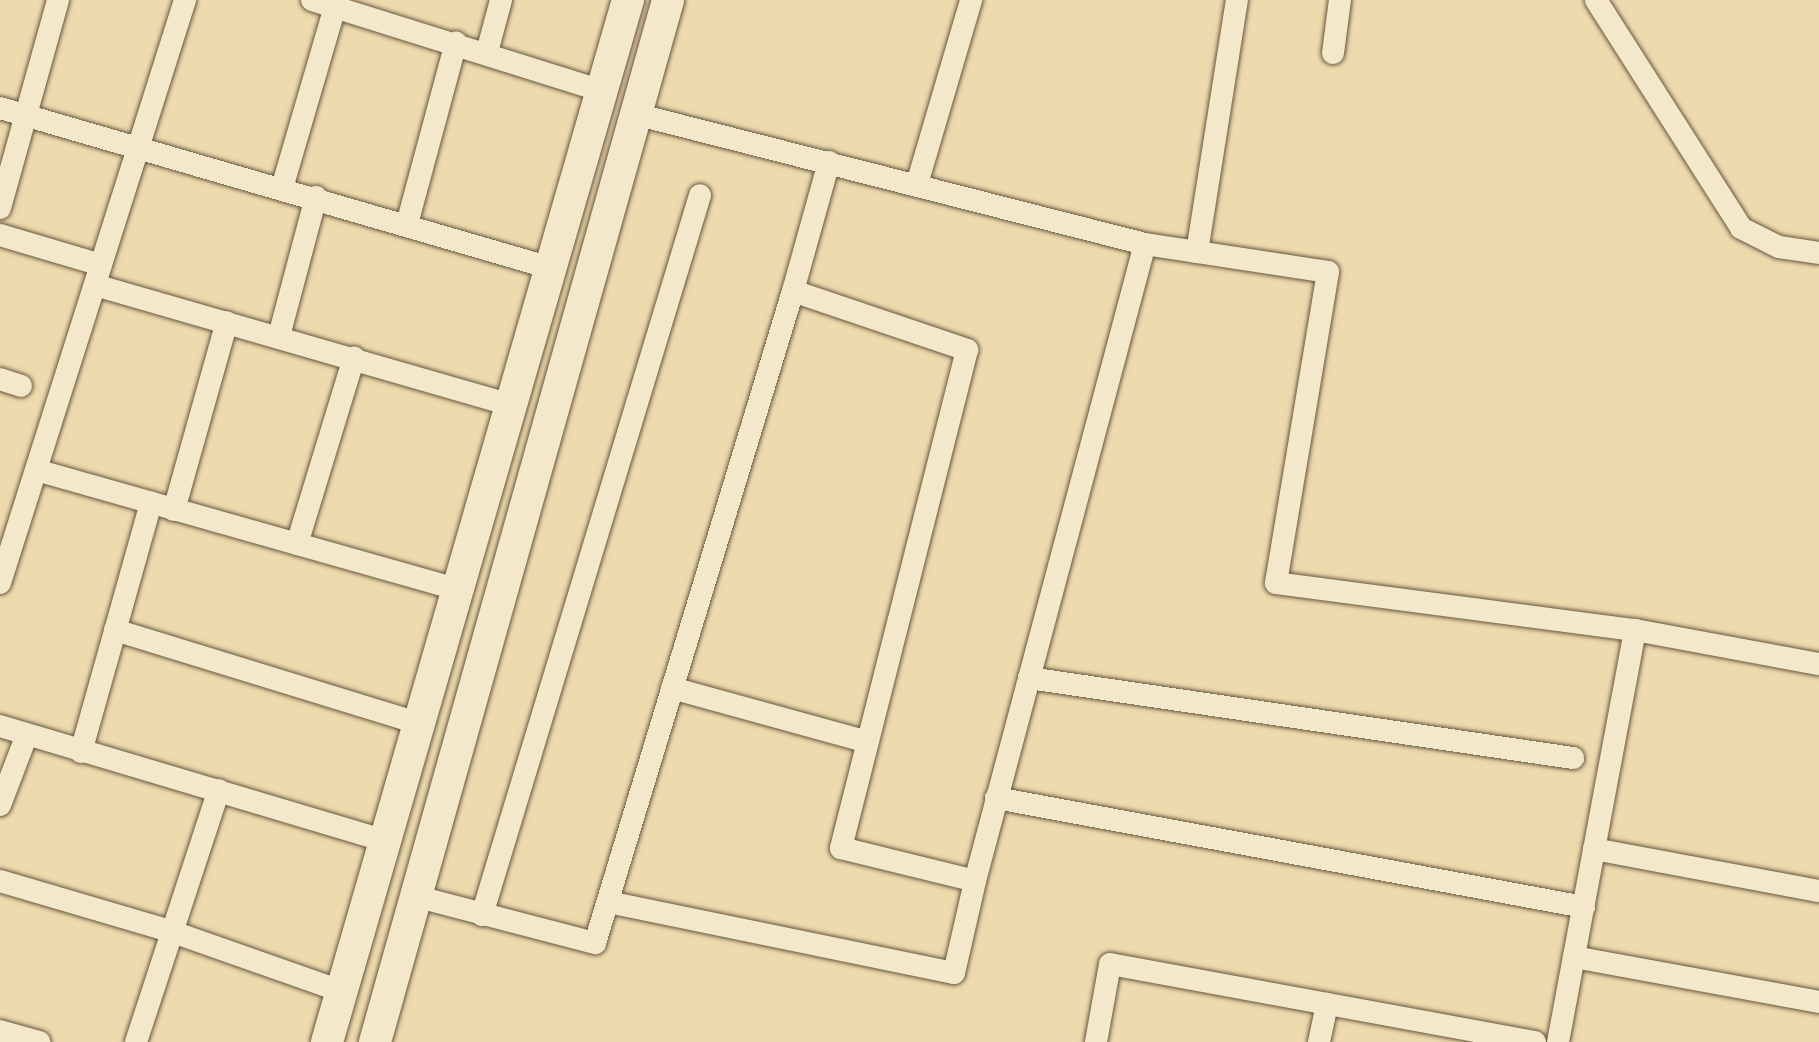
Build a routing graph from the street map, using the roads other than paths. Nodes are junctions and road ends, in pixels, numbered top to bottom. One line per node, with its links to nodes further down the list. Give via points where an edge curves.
1 (58, 0): 17 (street)
2 (185, 0): 18 (street)
3 (501, 0): 12 (street)
4 (628, 0): 14 (street)
5 (668, 0): 16 (street)
6 (971, 0): 20 (street)
7 (1237, 0): 28 (street)
8 (1340, 0): 13 (street)
9 (1596, 0): 29 (street, via 1741,228 1779,247)
10 (319, 2): 11 (street); 21 (street)
11 (456, 43): 12 (street); 25 (street)
12 (487, 52): 14 (street)
13 (1333, 53)
14 (603, 91): 30 (street)
15 (0, 108): 17 (street)
16 (635, 114): 19 (street); 49 (street)
17 (27, 115): 18 (street); 24 (street)
18 (138, 147): 21 (street); 31 (street)
19 (829, 162): 20 (street); 32 (street)
20 (917, 184): 27 (street)
21 (282, 188): 23 (street)
22 (700, 195): 67 (street)
23 (316, 197): 25 (street); 34 (street)
24 (0, 208)
25 (407, 224): 30 (street)
26 (0, 235): 31 (street)
27 (1145, 244): 28 (street); 46 (street)
28 (1197, 252): 44 (street, via 1328,272 1276,583)
29 (1819, 253)
30 (554, 269): 36 (street)
31 (98, 275): 33 (street); 37 (street)
32 (793, 291): 48 (street); 53 (street, via 967,350)
33 (227, 322): 34 (street); 39 (street)
34 (279, 336): 35 (street)
35 (354, 357): 36 (street); 40 (street)
36 (513, 406): 42 (street)
37 (36, 470): 38 (street); 41 (street)
38 (151, 503): 39 (street); 43 (street)
39 (174, 510): 40 (street)
40 (297, 544): 42 (street)
41 (0, 583)
42 (459, 590): 47 (street)
43 (115, 630): 50 (street); 54 (street)
44 (1635, 630): 45 (street); 60 (street)
45 (1819, 664)
46 (1029, 678): 55 (street); 57 (street)
47 (433, 683): 49 (street); 50 (street)
48 (672, 688): 53 (street); 65 (street)
49 (469, 695): 64 (street)
50 (421, 724): 59 (street)
51 (0, 726): 52 (street)
52 (26, 737): 54 (street); 58 (street)
53 (868, 742): 62 (street, via 841,848)
54 (81, 752): 56 (street)
55 (1573, 758)
56 (219, 790): 59 (street); 68 (street)
57 (996, 798): 62 (street); 66 (street)
58 (0, 805)
59 (385, 841): 70 (street)
60 (1594, 849): 63 (street); 66 (street)
61 (0, 881): 68 (street)
62 (975, 881): 65 (street, via 954,973)
63 (1819, 891)
64 (418, 897): 67 (street); 77 (street)
65 (608, 902): 67 (street, via 595,943)
66 (1584, 907): 69 (street)
67 (482, 915)
68 (173, 932): 70 (street); 75 (street)
69 (1574, 957): 71 (street); 81 (street)
70 (343, 992): 76 (street)
71 (1819, 1002)
72 (1327, 1004): 78 (street, via 1110,964); 79 (street); 80 (street)
73 (0, 1031): 74 (street)
74 (39, 1042)
75 (136, 1042)
76 (327, 1042)
77 (375, 1042)
78 (1096, 1042)
79 (1319, 1042)
80 (1535, 1042)
81 (1558, 1042)

